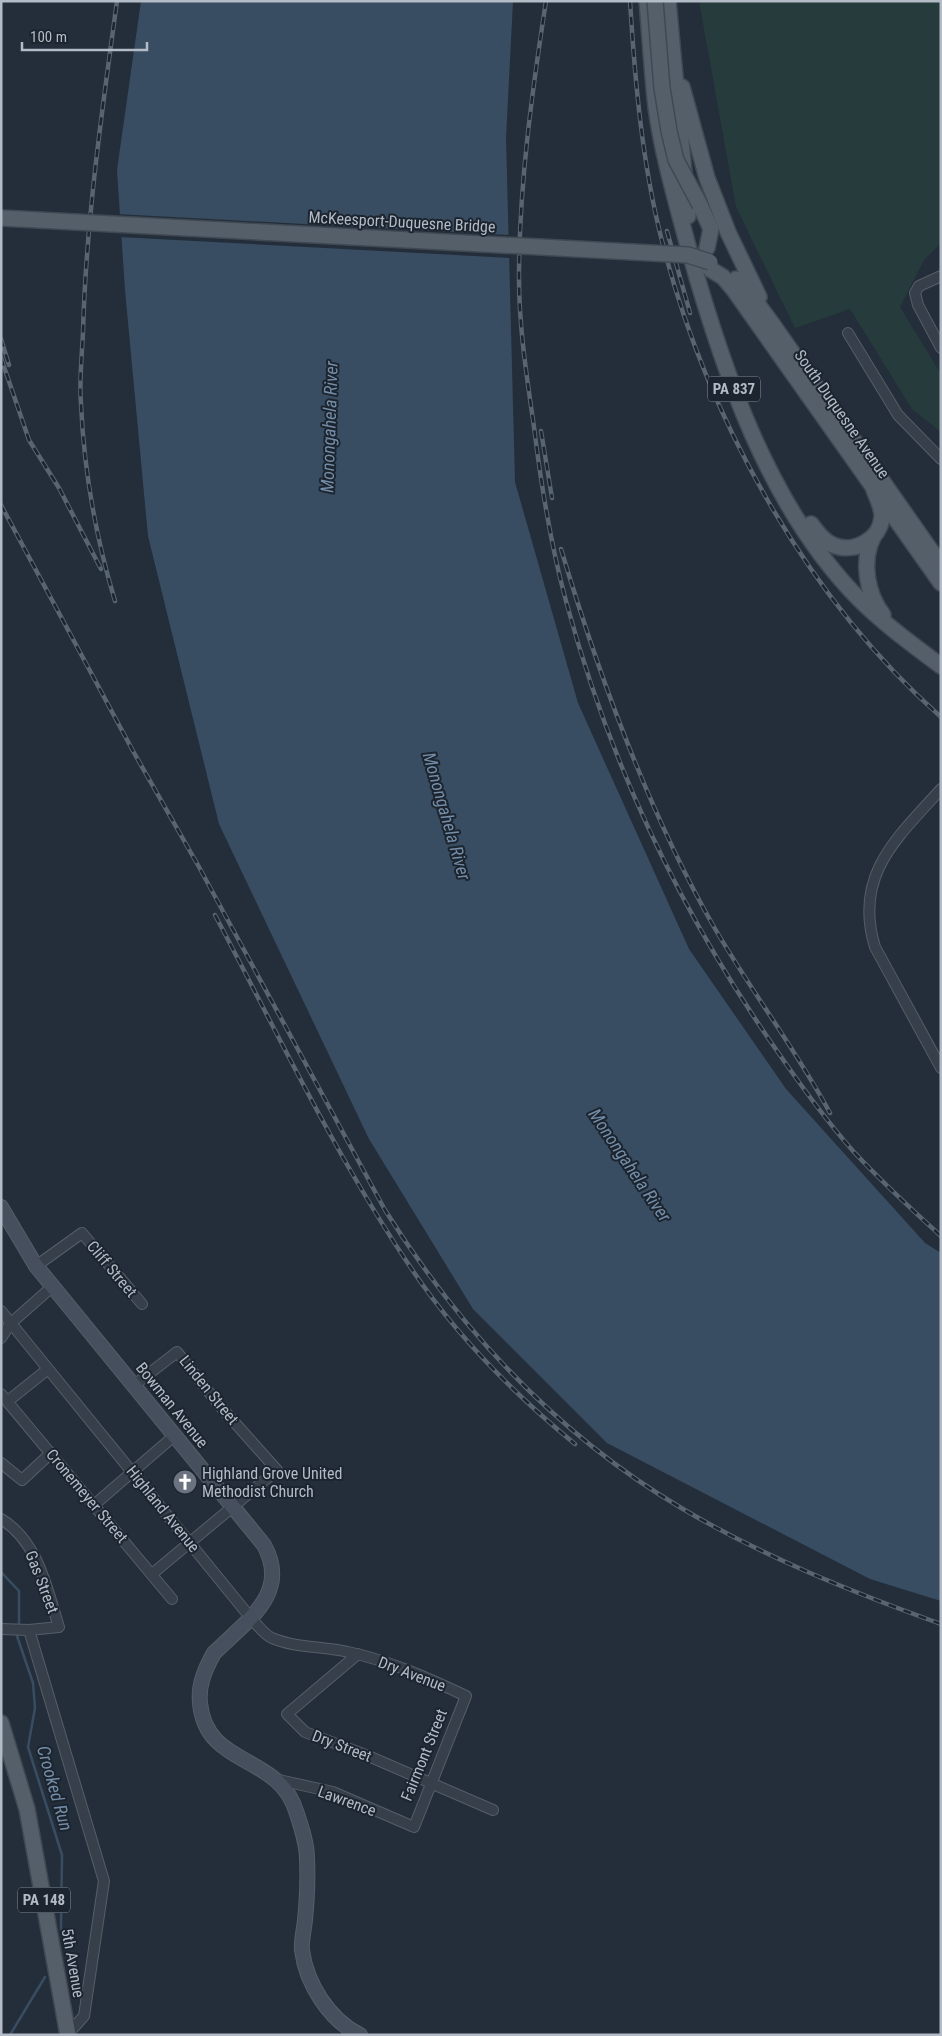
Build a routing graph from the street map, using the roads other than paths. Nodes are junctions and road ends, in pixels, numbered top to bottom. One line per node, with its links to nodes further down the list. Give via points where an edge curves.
1 (647, 1): 16 (main road, PA 837, via 656,107 680,217 709,320 743,412 770,471 804,531 858,598)
2 (654, 1): 6 (main road, bridge, via 669,131 676,160 711,229)
3 (668, 1): 8 (main road, via 680,80 707,178 728,232); 13 (main road, via 689,224 717,324 779,472 807,518 820,535 846,549)
4 (1, 218): 6 (main road, McKeesport-Duquesne Bridge, bridge, via 688,255)
5 (1, 225): 6 (main road, McKeesport-Duquesne Bridge, via 688,262)
6 (709, 260): 8 (main road, McKeesport-Duquesne Bridge, via 740,282); 12 (main road, South Duquesne Avenue, via 734,290)
7 (941, 276): 10 (street, via 919,286 915,293 918,306)
8 (773, 325): 14 (main road, South Duquesne Avenue)
9 (848, 333): 11 (street, via 898,415)
10 (941, 348)
11 (941, 459)
12 (874, 490): 13 (main road, via 882,509 882,519); 15 (main road, South Duquesne Avenue)
13 (873, 537): 16 (main road, via 866,565 870,589 876,606)
14 (941, 565)
15 (941, 583)
16 (894, 631): 17 (main road, PA 837)
17 (941, 666)
18 (940, 790): 19 (street, via 881,861 871,885 868,906 875,947)
19 (941, 1068)
20 (1, 1207): 21 (main road, Bowman Avenue)
21 (36, 1266): 22 (main road, Bowman Avenue); 23 (street, Cliff Street, via 82,1233)
22 (53, 1286): 25 (street); 28 (main road, Bowman Avenue)
23 (142, 1304)
24 (1, 1311): 25 (street, Highland Avenue)
25 (10, 1324): 26 (street); 27 (street, Highland Avenue)
26 (1, 1338)
27 (48, 1369): 29 (street); 33 (street, Highland Avenue)
28 (133, 1386): 30 (main road, Bowman Avenue); 35 (street, Linden Street, via 177,1352 277,1470)
29 (4, 1397): 31 (street, Cronemeyer Street)
30 (174, 1436): 33 (street); 35 (main road, Bowman Avenue)
31 (51, 1453): 32 (street, via 22,1480); 34 (street, Cronemeyer Street)
32 (1, 1463)
33 (133, 1471): 34 (street); 37 (street, Highland Avenue)
34 (94, 1505): 38 (street, Cronemeyer Street)
35 (232, 1507): 37 (street); 40 (main road, Bowman Avenue, via 264,1545 273,1564 272,1586)
36 (1, 1519): 42 (street, Gas Street, via 24,1538 42,1574 59,1627)
37 (189, 1542): 38 (street); 40 (street, Highland Avenue)
38 (152, 1574): 39 (street, Cronemeyer Street)
39 (172, 1599)
40 (250, 1617): 43 (street, Highland Avenue, via 270,1638); 46 (main road, Bowman Avenue, via 214,1654 204,1674 201,1712 215,1741)
41 (1, 1629): 42 (street)
42 (27, 1630): 50 (street, via 104,1881 84,2016)
43 (358, 1654): 44 (street, Dry Avenue, via 423,1676); 47 (street, Dry Street, via 287,1714 305,1732)
44 (466, 1696): 47 (street, Fairmont Street)
45 (1, 1723): 50 (main road, 5th Avenue / PA 148, via 29,1818)
46 (279, 1780): 49 (street, Lawrence, via 333,1792); 51 (main road, via 295,1807 307,1857 302,1948 306,1971 328,2009 340,2022)
47 (432, 1784): 48 (street); 49 (street, Fairmont Street)
48 (493, 1810)
49 (414, 1827)
50 (68, 2034)
51 (360, 2035)

